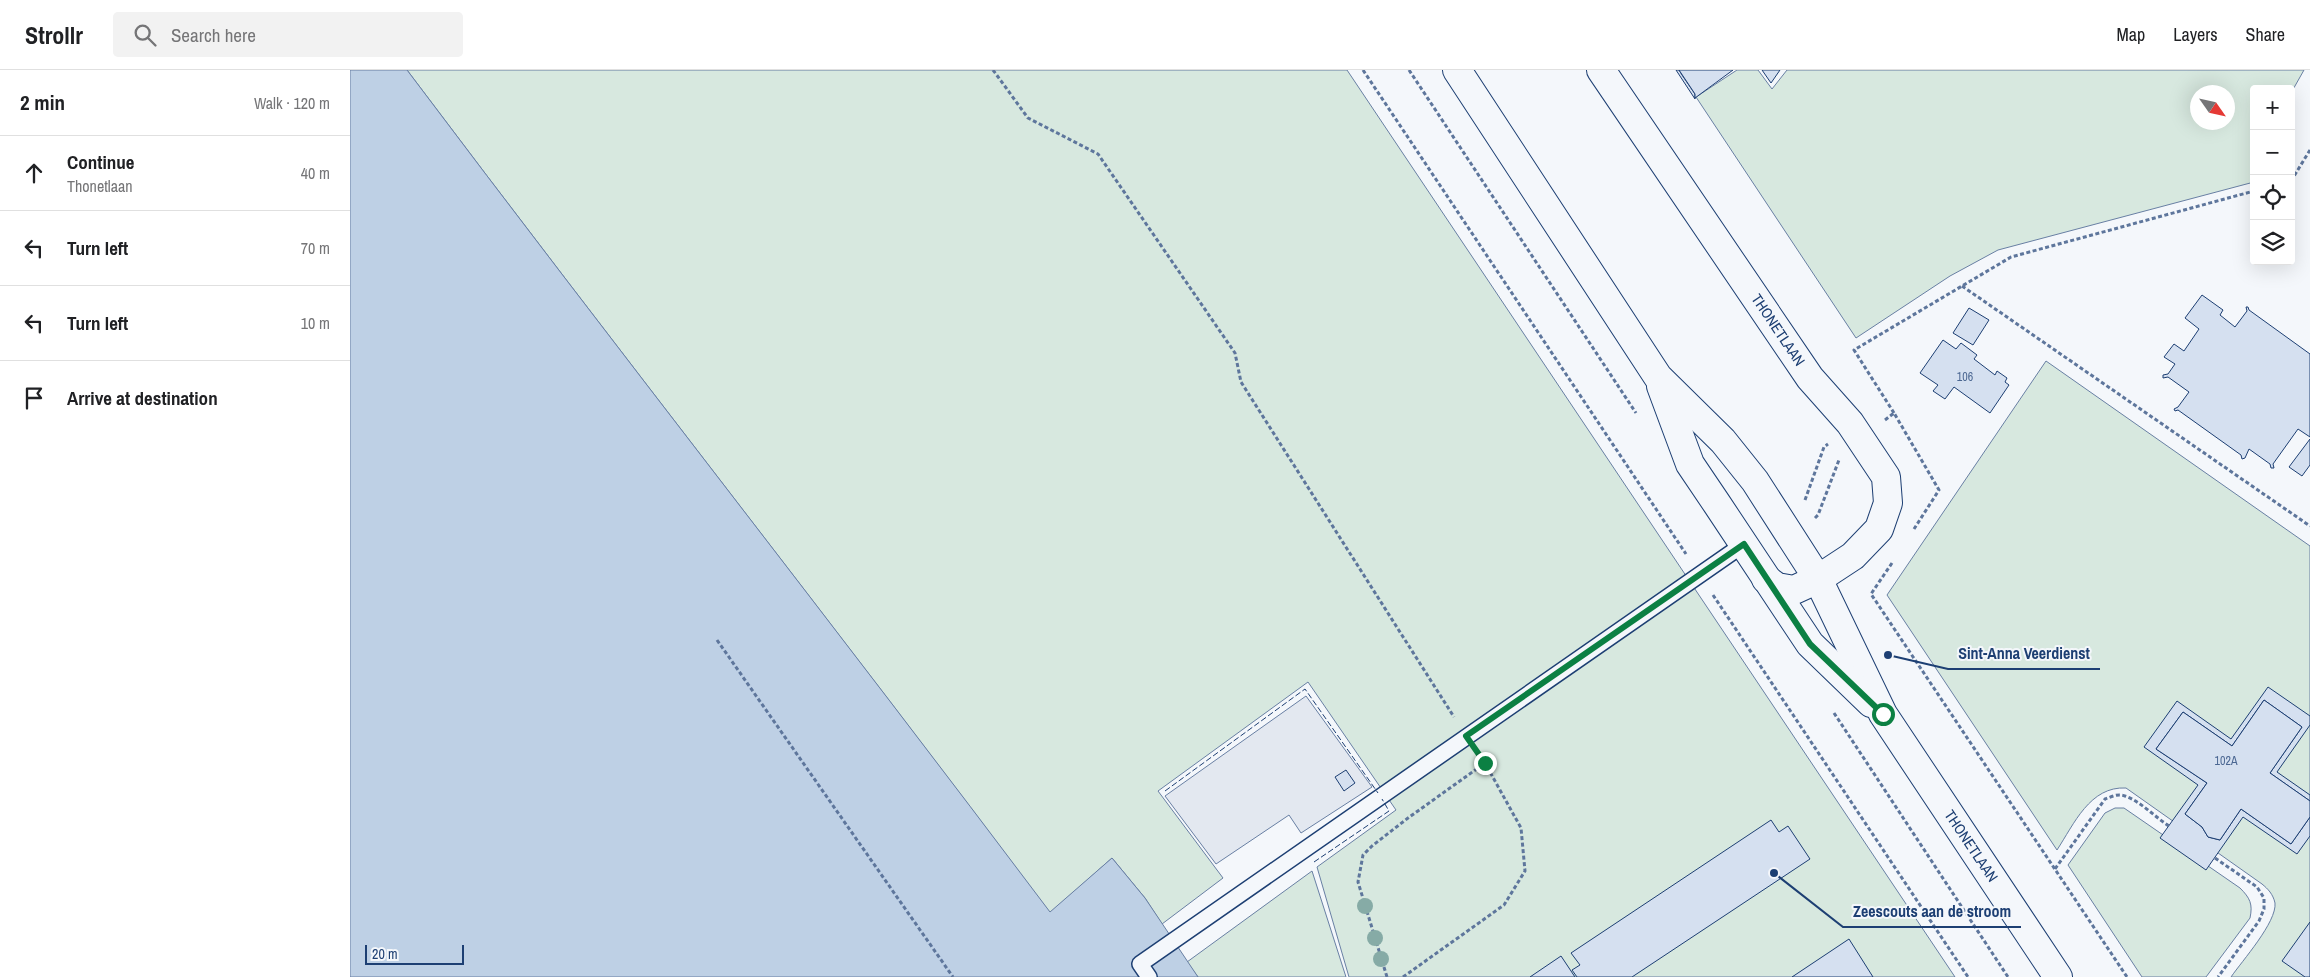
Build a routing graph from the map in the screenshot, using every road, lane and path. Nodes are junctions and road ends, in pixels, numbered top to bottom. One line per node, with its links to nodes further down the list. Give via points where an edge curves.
1 (994, 70): 21 (path, via 1028,118 1098,154 1235,353 1241,382)
2 (1364, 70): 17 (path)
3 (1457, 70): 9 (street, THONETLAAN)
4 (1600, 70): 11 (street, THONETLAAN, via 1810,378)
5 (2310, 150): 6 (path)
6 (2295, 175)
7 (2250, 192): 8 (path, via 2011,257)
8 (1962, 286): 10 (path, via 1854,350); 12 (path)
9 (1658, 377): 14 (street, THONETLAAN, via 1723,441 1755,481); 15 (street, THONETLAAN, via 1690,464)
10 (1894, 413): 11 (path); 13 (path, via 1939,490)
11 (1855, 431): 14 (path, via 1836,462 1818,515); 14 (path, via 1824,447 1811,487); 18 (street, THONETLAAN, via 1886,477 1888,503 1872,536 1853,556)
12 (2310, 526)
13 (1913, 530)
14 (1787, 532): 18 (street, THONETLAAN)
15 (1755, 562): 17 (lane); 18 (street, THONETLAAN, via 1777,587 1794,590); 20 (street, THONETLAAN, via 1810,644); 30 (path, via 1712,593)
16 (1892, 562): 25 (path, via 1871,594)
17 (1699, 574): 21 (lane)
18 (1818, 579): 20 (street, THONETLAAN)
19 (717, 640): 26 (path)
20 (1883, 714): 31 (street, THONETLAAN)
21 (1466, 736): 22 (path); 27 (lane, via 1140,964)
22 (1485, 763): 28 (path, via 1408,818 1363,856 1358,882); 29 (path, via 1521,828 1525,871 1504,905)
23 (2169, 826): 25 (path, via 2131,799 2115,795 2105,799)
24 (2215, 858): 33 (path, via 2257,887 2264,898 2259,921)
25 (2055, 869): 32 (path)
26 (954, 977)
27 (1149, 977)
28 (1387, 977)
29 (1403, 977)
30 (1968, 977)
31 (2058, 977)
32 (2127, 977)
33 (2218, 977)

